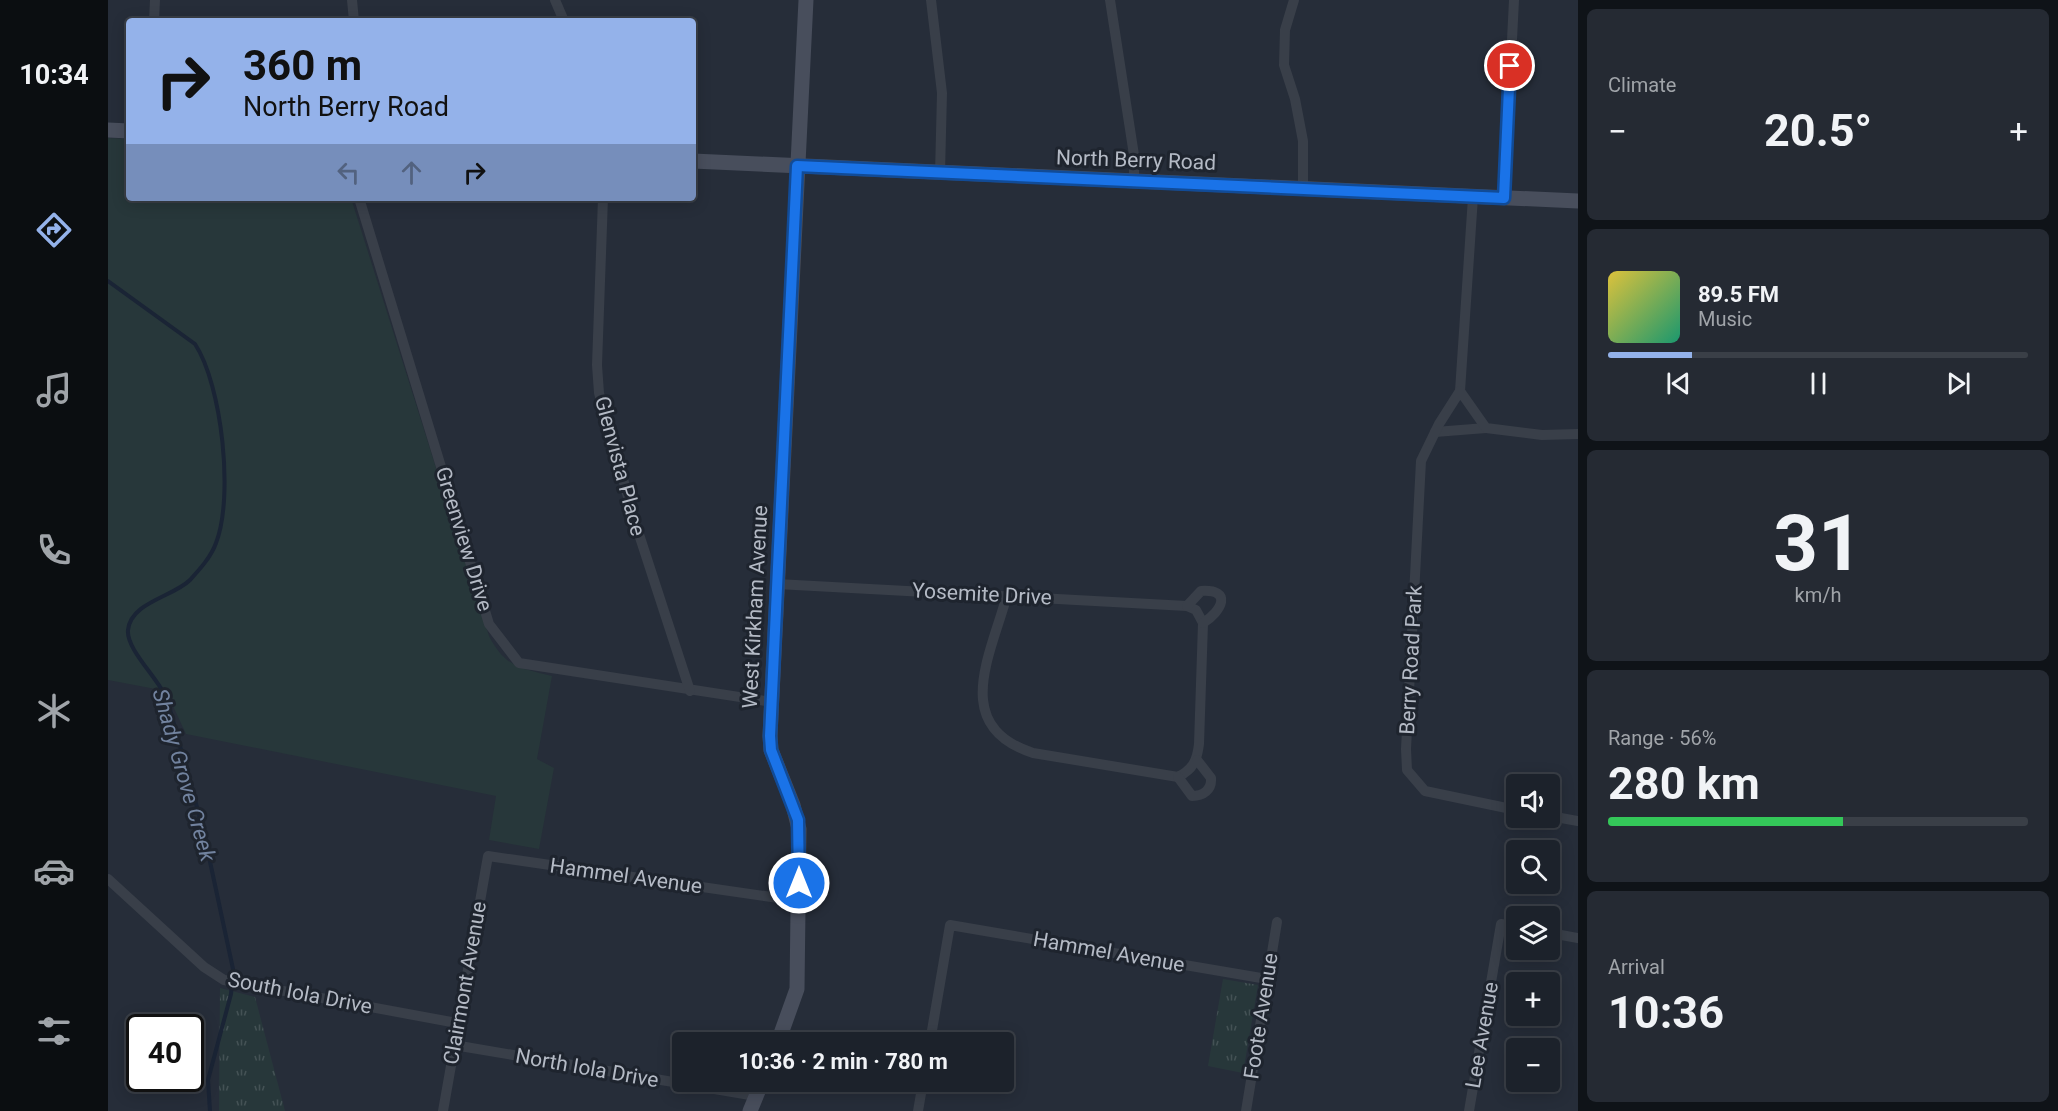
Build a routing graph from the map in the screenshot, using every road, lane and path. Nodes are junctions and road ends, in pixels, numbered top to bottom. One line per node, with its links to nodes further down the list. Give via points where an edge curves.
1 (155, 0): 9 (street)
2 (352, 0): 10 (street)
3 (555, 0): 11 (street)
4 (806, 0): 15 (street, West Kirkham Avenue)
5 (931, 0): 16 (street, via 942,93)
6 (1110, 0): 17 (street, via 1134,155)
7 (1294, 0): 18 (street, via 1285,30 1284,65 1303,141)
8 (1514, 0): 20 (street)
9 (154, 18)
10 (354, 18)
11 (563, 18)
12 (108, 130): 13 (street)
13 (126, 131)
14 (696, 161): 15 (street, North Berry Road)
15 (797, 166): 16 (street, North Berry Road); 28 (street, West Kirkham Avenue)
16 (940, 173): 17 (street, North Berry Road)
17 (1134, 181): 18 (street, North Berry Road)
18 (1303, 189): 19 (street, North Berry Road)
19 (1473, 197): 20 (street, North Berry Road); 24 (street, Berry Road Park)
20 (1504, 198): 23 (street, North Berry Road)
21 (360, 201): 32 (street, Greenview Drive, via 489,624 519,663)
22 (603, 201): 32 (street, Glenvista Place, via 599,393 634,522)
23 (1578, 201)
24 (1460, 391): 25 (street); 26 (street, Berry Road Park)
25 (1486, 428): 26 (street); 27 (street, via 1542,435)
26 (1435, 432): 36 (street, Berry Road Park, via 1422,461 1407,770 1425,791)
27 (1578, 434)
28 (777, 584): 29 (street, Yosemite Drive); 33 (street, West Kirkham Avenue)
29 (1007, 595): 30 (street, Yosemite Drive); 35 (street, via 981,686 986,720 998,735 1033,753)
30 (1191, 608): 31 (street); 31 (street, via 1201,591 1213,590 1219,595 1220,609)
31 (1203, 623): 34 (street)
32 (690, 691): 33 (street, Greenview Drive)
33 (771, 702): 41 (street, West Kirkham Avenue, via 771,750 799,829)
34 (1197, 760): 35 (street); 35 (street, via 1211,778 1207,791 1192,796)
35 (1178, 777)
36 (1506, 808)
37 (1560, 818): 38 (street)
38 (1578, 821)
39 (488, 856): 41 (street, Hammel Avenue); 47 (street, Clairmont Avenue)
40 (108, 879): 47 (street, South Iola Drive, via 204,967 224,980)
41 (799, 901): 48 (street, West Kirkham Avenue, via 797,989)
42 (1276, 922): 46 (street, Foote Avenue)
43 (1506, 925): 58 (street, Lee Avenue, via 1501,924)
44 (1560, 935): 45 (street)
45 (1578, 938)
46 (1268, 979): 49 (street, Hammel Avenue, via 950,925); 57 (street, Foote Avenue)
47 (457, 1023): 50 (street, Clairmont Avenue)
48 (782, 1032)
49 (932, 1032)
50 (454, 1045): 53 (street, North Iola Drive); 54 (street, Clairmont Avenue)
51 (758, 1092): 53 (street)
52 (921, 1092): 56 (street)
53 (756, 1096): 55 (street)
54 (443, 1111)
55 (750, 1111)
56 (918, 1111)
57 (1246, 1111)
58 (1469, 1111)

